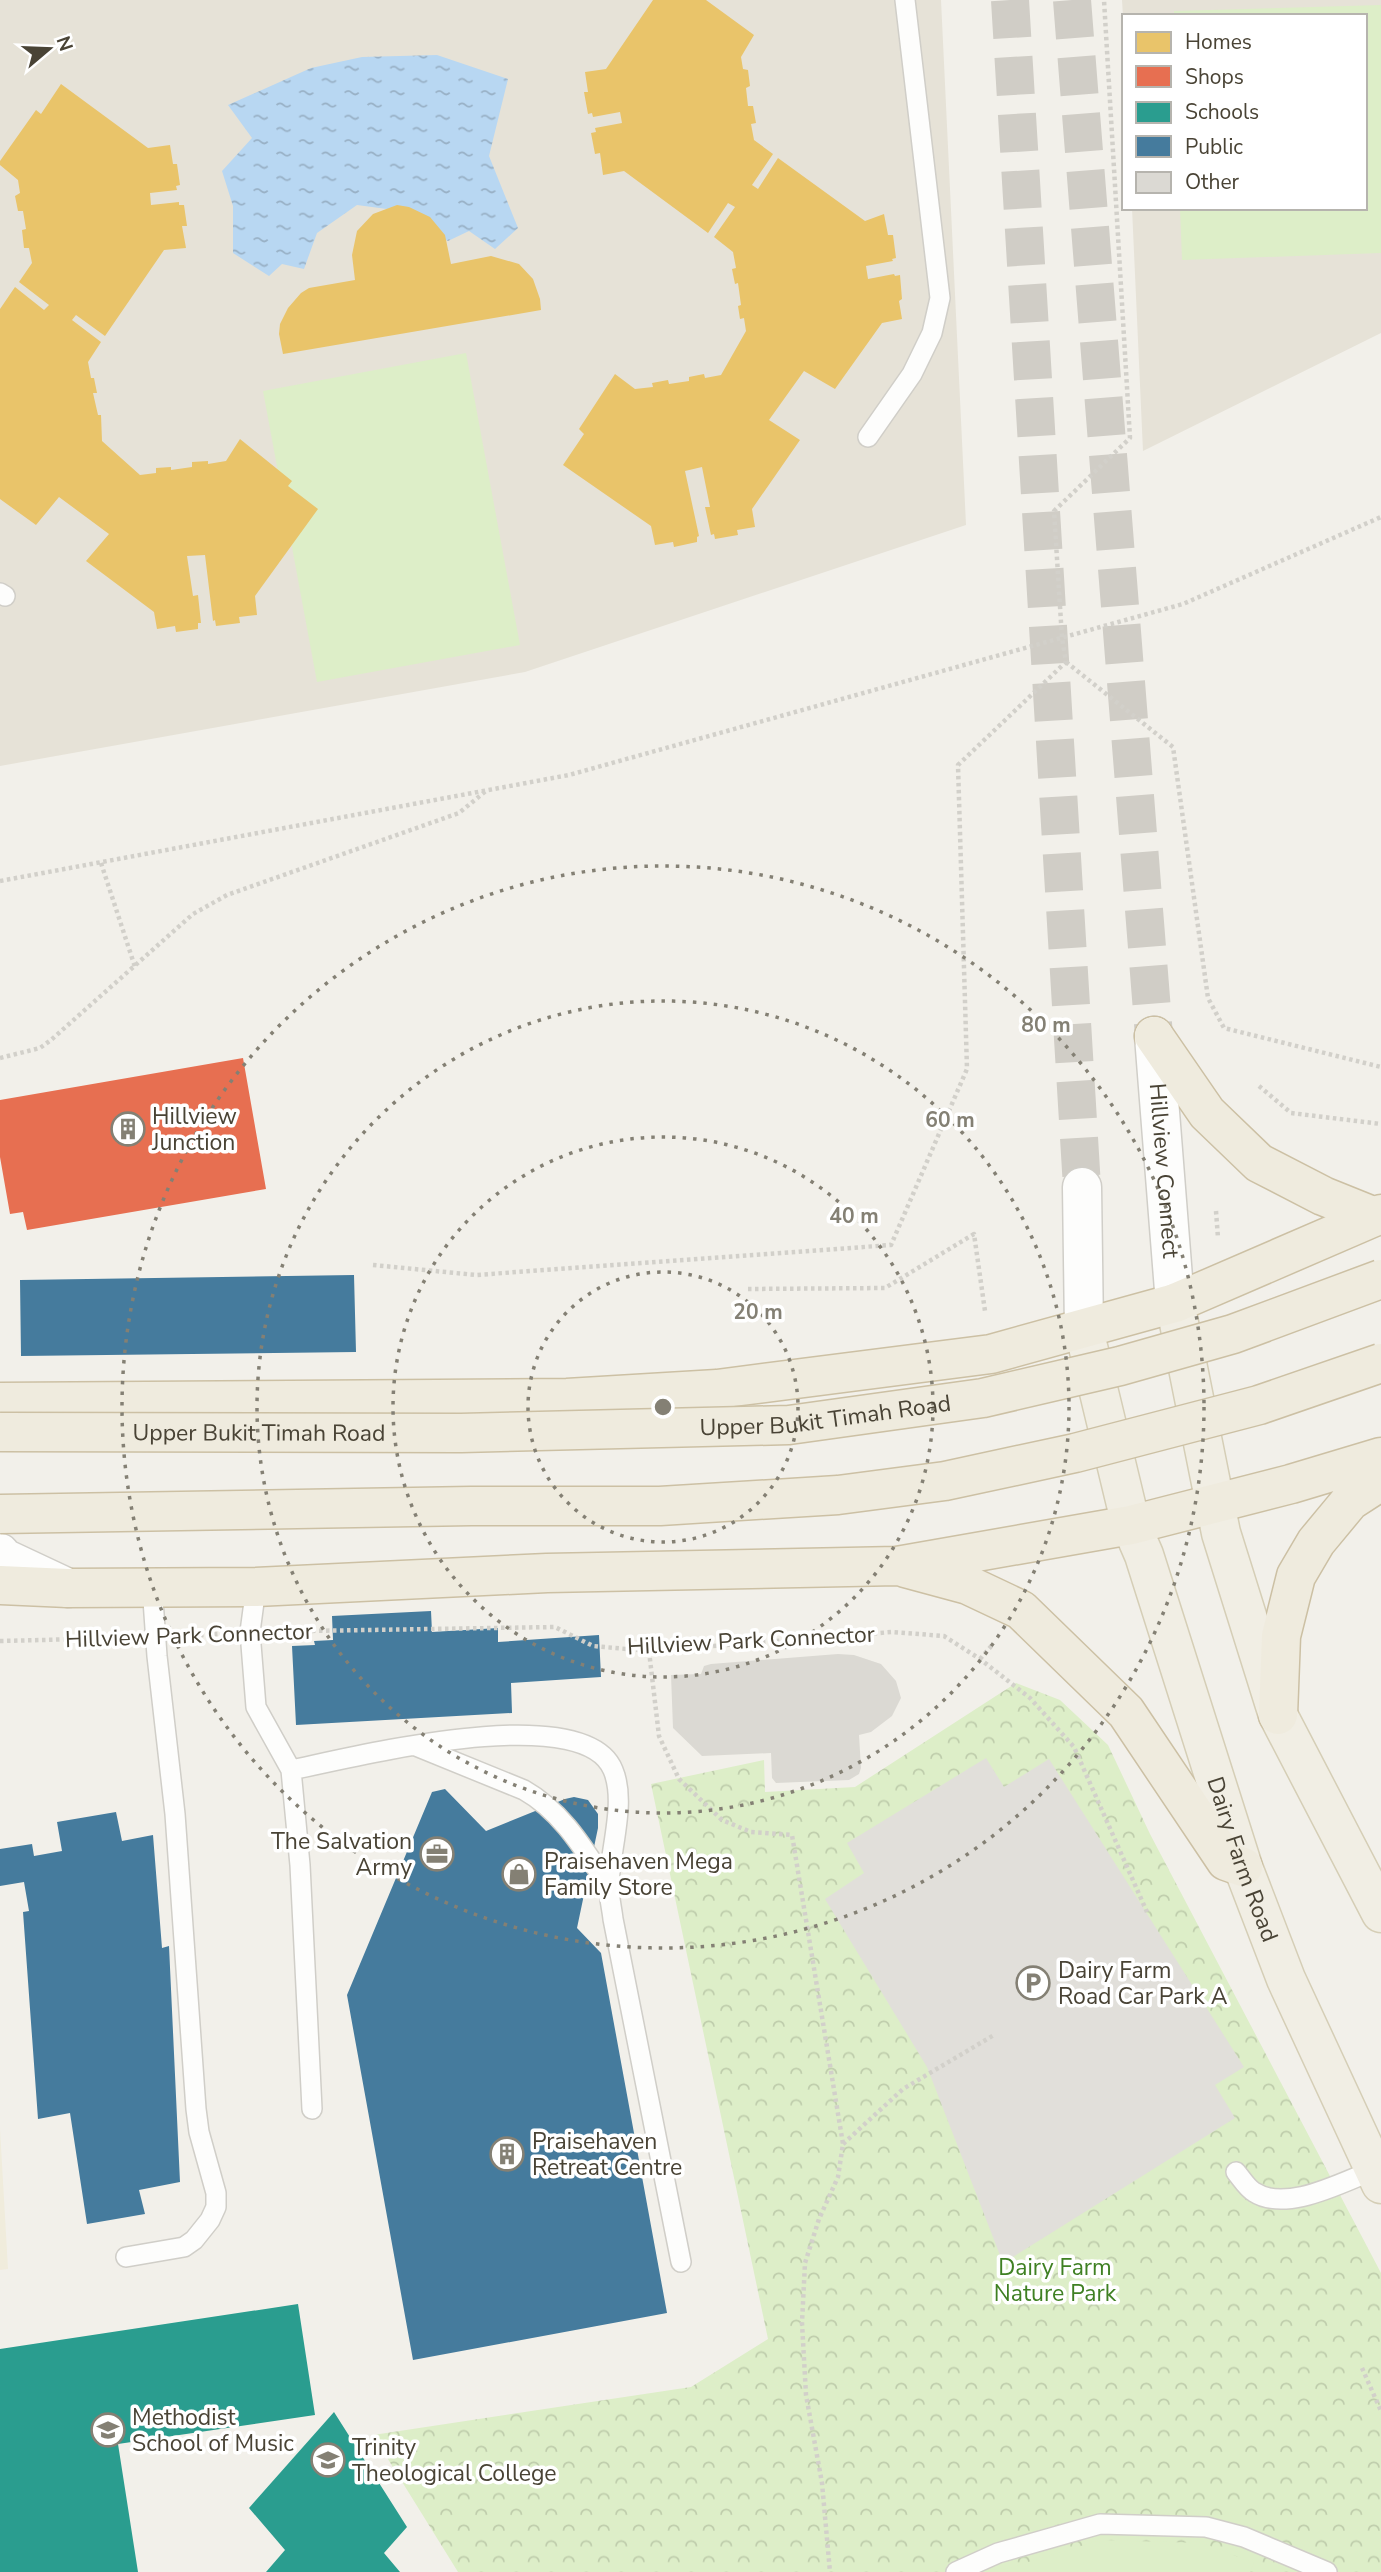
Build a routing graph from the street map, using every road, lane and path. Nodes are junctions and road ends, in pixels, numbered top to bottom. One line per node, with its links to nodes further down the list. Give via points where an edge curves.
1 (905, 0): 3 (lane, via 940,298 932,333 912,374)
2 (1104, 0): 5 (path, via 1130,438 1055,511)
3 (868, 437)
4 (1381, 517): 5 (path, via 1183,604)
5 (1062, 638): 6 (path); 7 (path, via 569,775)
6 (1066, 662): 13 (path, via 1173,747 1208,998 1224,1028); 19 (path, via 958,765 967,1069 891,1245 476,1275)
7 (488, 790): 8 (path); 10 (path, via 459,813 227,895 193,915)
8 (101, 863): 9 (path); 10 (path)
9 (0, 881)
10 (135, 967): 12 (path, via 40,1048)
11 (1154, 1037): 17 (highway, via 1207,1113 1259,1163 1323,1196); 22 (street, Hillview Connect)
12 (0, 1058)
13 (1381, 1067)
14 (1259, 1086): 15 (path, via 1291,1113)
15 (1381, 1124)
16 (1082, 1187): 23 (street)
17 (1378, 1216): 22 (highway)
18 (974, 1234): 21 (path, via 884,1288)
19 (373, 1265)
20 (1381, 1279): 26 (highway, Upper Bukit Timah Road, bridge, via 1233,1334 1120,1366 983,1398 789,1425 461,1433)
21 (748, 1289)
22 (1175, 1303): 23 (highway); 29 (main road)
23 (1084, 1329): 25 (highway, via 991,1354 717,1389 567,1398); 31 (main road, Dairy Farm Road)
24 (1381, 1363): 30 (highway, bridge, via 1259,1405 1075,1454 946,1481 838,1495 660,1506)
25 (0, 1402)
26 (0, 1432)
27 (1381, 1457): 29 (highway)
28 (1381, 1481): 42 (highway, via 1350,1502 1316,1542 1296,1576 1281,1636)
29 (1217, 1504): 31 (highway); 42 (main road, via 1221,1533)
30 (0, 1514)
31 (1132, 1525): 33 (highway); 45 (main road, Dairy Farm Road)
32 (0, 1553): 37 (street)
33 (897, 1566): 36 (highway, via 547,1573); 45 (highway, via 968,1585 1021,1610 1126,1712 1226,1861)
34 (0, 1585): 37 (highway)
35 (152, 1586): 36 (highway); 37 (highway); 39 (lane)
36 (256, 1587): 38 (lane)
37 (68, 1588)
38 (250, 1632): 39 (path, Hillview Park Connector); 41 (path, Hillview Park Connector, via 555,1627 593,1646); 44 (lane, via 256,1707)
39 (155, 1637): 40 (path, Hillview Park Connector); 54 (lane, via 175,1814 198,2121 216,2207 203,2231 184,2247)
40 (0, 1641)
41 (649, 1651): 47 (path, Hillview Park Connector, via 892,1632 944,1636 1030,1698 1074,1747); 51 (path, via 659,1736 679,1779 722,1820 751,1832 792,1835)
42 (1278, 1715): 48 (main road)
43 (415, 1745): 44 (lane); 46 (lane, via 524,1790 551,1807); 46 (lane, via 512,1735 573,1740 597,1749 607,1758 617,1784)
44 (291, 1770): 50 (lane)
45 (1243, 1867): 53 (main road, Dairy Farm Road, via 1286,1979)
46 (609, 1887): 55 (lane)
47 (1147, 1912)
48 (1381, 1913)
49 (994, 2035): 51 (path, via 903,2089)
50 (312, 2109)
51 (843, 2144): 58 (path, via 838,2177 805,2263 802,2323 806,2395 822,2483)
52 (1236, 2172): 53 (lane, via 1254,2192 1271,2199 1307,2196)
53 (1378, 2177)
54 (126, 2257)
55 (681, 2262)
56 (1362, 2368): 57 (path)
57 (1381, 2412)
58 (830, 2572)
59 (956, 2572): 60 (lane, via 998,2553 1100,2524 1206,2527 1244,2536)
60 (1327, 2572)

